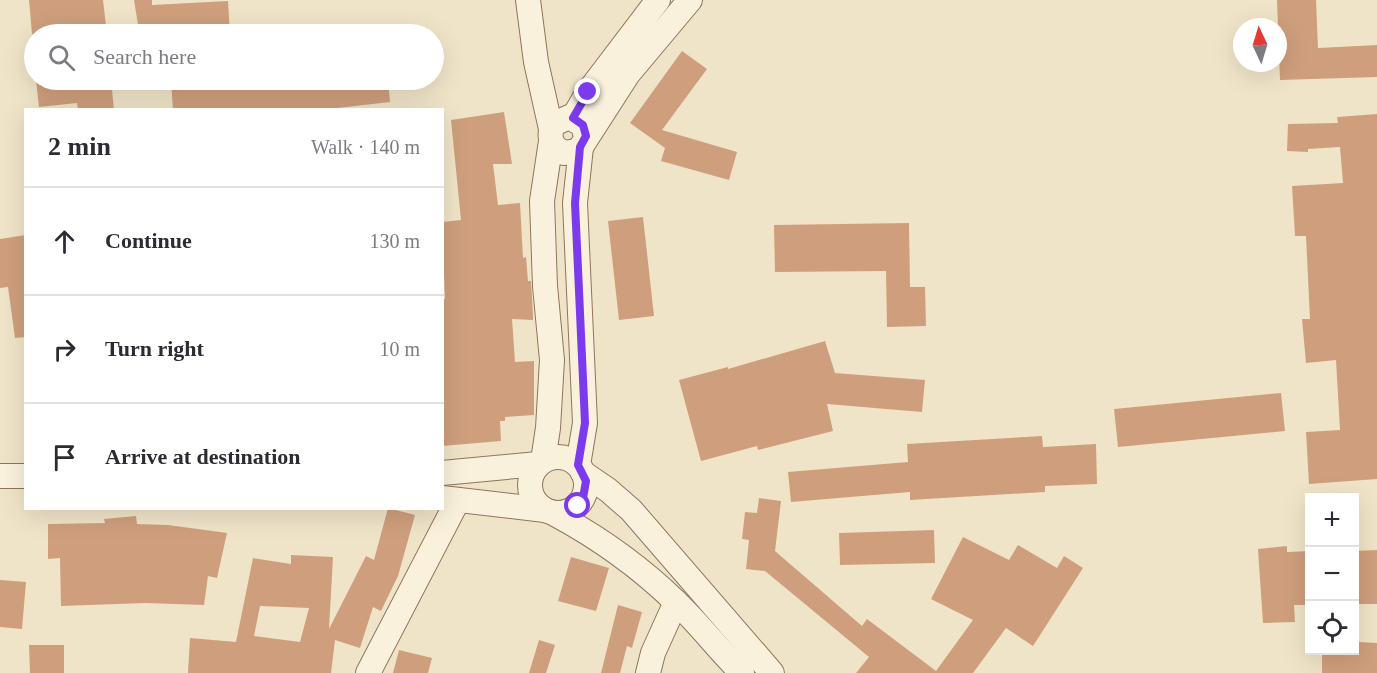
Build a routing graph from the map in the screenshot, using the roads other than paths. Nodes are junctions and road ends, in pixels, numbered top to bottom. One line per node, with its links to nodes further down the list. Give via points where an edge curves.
1 (528, 0): 5 (street)
2 (658, 0): 4 (street, via 588,92)
3 (690, 0): 4 (street)
4 (580, 134): 5 (street, via 558,120); 5 (street, via 576,151 564,153); 7 (street, via 575,203 585,423)
5 (551, 135): 6 (street, via 542,201 552,360 548,428)
6 (541, 462): 7 (street, via 561,457); 8 (street); 12 (street, via 531,475 529,489 534,502)
7 (581, 469): 12 (street, via 586,490 578,506 561,513); 17 (street, via 631,510)
8 (444, 473)
9 (0, 476): 10 (street)
10 (24, 476)
11 (450, 499): 12 (street); 14 (street)
12 (549, 512): 13 (street, via 622,555)
13 (676, 602): 15 (street); 16 (street)
14 (368, 673)
15 (648, 673)
16 (742, 673)
17 (772, 673)

